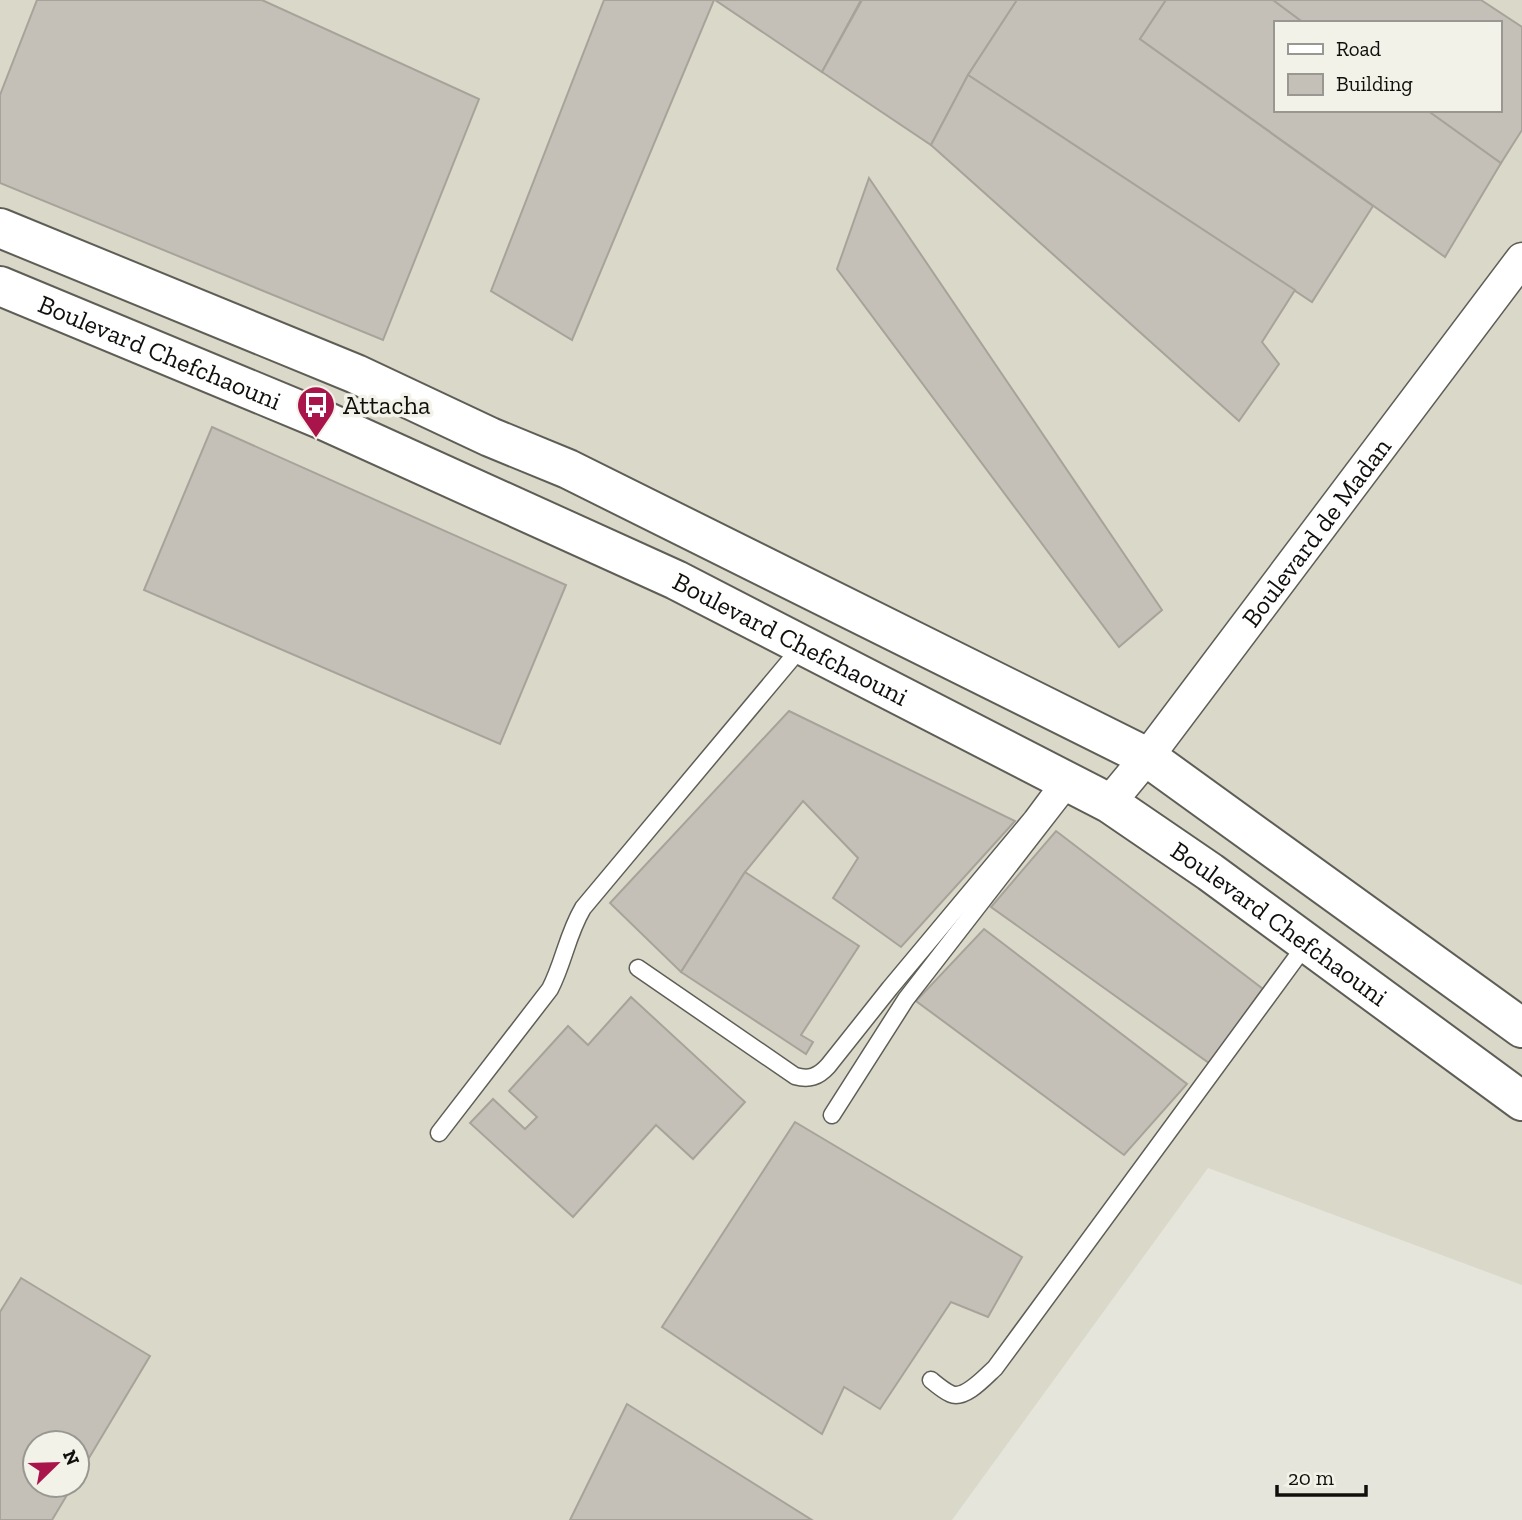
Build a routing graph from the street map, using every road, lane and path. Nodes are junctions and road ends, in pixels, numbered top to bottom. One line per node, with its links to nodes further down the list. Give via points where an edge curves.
1 (0, 228): 4 (street, Boulevard Chefchaouni)
2 (1522, 259): 7 (street, Boulevard de Madan)
3 (0, 286): 5 (street, Boulevard Chefchaouni)
4 (440, 413): 5 (street); 7 (street, Boulevard Chefchaouni, via 568,469)
5 (422, 464): 6 (street, Boulevard Chefchaouni, via 676,580)
6 (803, 645): 8 (street, Boulevard Chefchaouni); 17 (lane, via 583,908 550,989)
7 (1147, 757): 9 (street, Boulevard de Madan); 14 (street, Boulevard Chefchaouni)
8 (1066, 782): 9 (street, Boulevard Chefchaouni); 12 (lane); 13 (lane)
9 (1109, 803): 10 (street, Boulevard Chefchaouni)
10 (1307, 943): 15 (street, Boulevard Chefchaouni); 18 (lane, via 995,1368 960,1395 949,1394)
11 (638, 968): 12 (lane, via 803,1079 822,1074)
12 (890, 988): 13 (lane)
13 (906, 999): 16 (lane)
14 (1522, 1028)
15 (1522, 1101)
16 (832, 1115)
17 (439, 1133)
18 (932, 1380)

